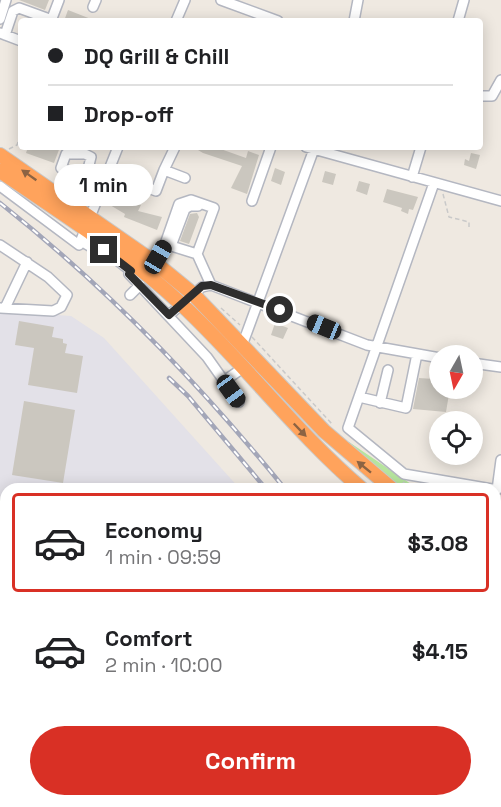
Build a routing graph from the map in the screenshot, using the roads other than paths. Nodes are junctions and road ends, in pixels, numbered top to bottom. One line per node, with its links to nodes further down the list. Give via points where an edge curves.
1 (6, 0): 13 (street)
2 (59, 0): 8 (street)
3 (185, 0): 9 (street)
4 (221, 0): 10 (street)
5 (358, 0): 11 (street)
6 (464, 0): 12 (street)
7 (46, 18): 14 (street, via 19,9 14,11)
8 (53, 18)
9 (177, 18)
10 (270, 18)
11 (355, 18)
12 (459, 18)
13 (0, 19)
14 (2, 34): 15 (street)
15 (18, 40)
16 (501, 80): 17 (street, via 492,96)
17 (483, 96)
18 (115, 150): 27 (street)
19 (174, 150): 25 (street)
20 (270, 150): 34 (street)
21 (309, 150): 48 (street)
22 (420, 150): 29 (street)
23 (335, 151): 29 (street)
24 (3, 154): 36 (highway, one-way to 24)
25 (164, 170): 27 (street, via 156,191); 30 (street)
26 (0, 171): 36 (highway)
27 (109, 173): 32 (street)
28 (86, 177): 28 (street, via 61,166 68,152 87,154 92,161); 32 (street)
29 (412, 177): 31 (street)
30 (185, 178)
31 (437, 183): 35 (street); 53 (street)
32 (105, 184): 36 (street)
33 (0, 186): 36 (street, via 79,245)
34 (252, 201)
35 (501, 201)
36 (86, 230): 41 (highway); 42 (highway)
37 (0, 244): 40 (street)
38 (168, 245): 39 (street); 39 (street, via 185,209 214,208); 41 (street)
39 (197, 254): 44 (street)
40 (27, 262): 50 (street); 50 (street, via 67,295 61,307 53,311)
41 (154, 262): 46 (highway)
42 (133, 268): 43 (street, via 129,274); 45 (highway)
43 (140, 285): 45 (street); 47 (street)
44 (211, 285): 46 (street, via 202,286); 48 (street)
45 (154, 289): 49 (highway); 51 (street)
46 (194, 294): 49 (street); 52 (highway)
47 (130, 295)
48 (259, 302): 52 (street); 53 (street)
49 (181, 304): 51 (street); 58 (highway)
50 (2, 308)
51 (169, 315): 60 (street)
52 (248, 340): 66 (highway, one-way to 52, via 324,431)
53 (375, 347): 54 (street); 61 (street)
54 (417, 354): 55 (street); 63 (street, via 406,408)
55 (429, 356)
56 (483, 365): 57 (street)
57 (501, 367)
58 (243, 368): 60 (street); 65 (highway, one-way to 65)
59 (388, 370): 63 (street)
60 (224, 381): 62 (street)
61 (359, 396): 63 (street); 67 (street, via 343,430 404,474)
62 (239, 402)
63 (380, 403)
64 (501, 460): 68 (street)
65 (356, 483)
66 (394, 483)
67 (456, 483)
68 (497, 483)

